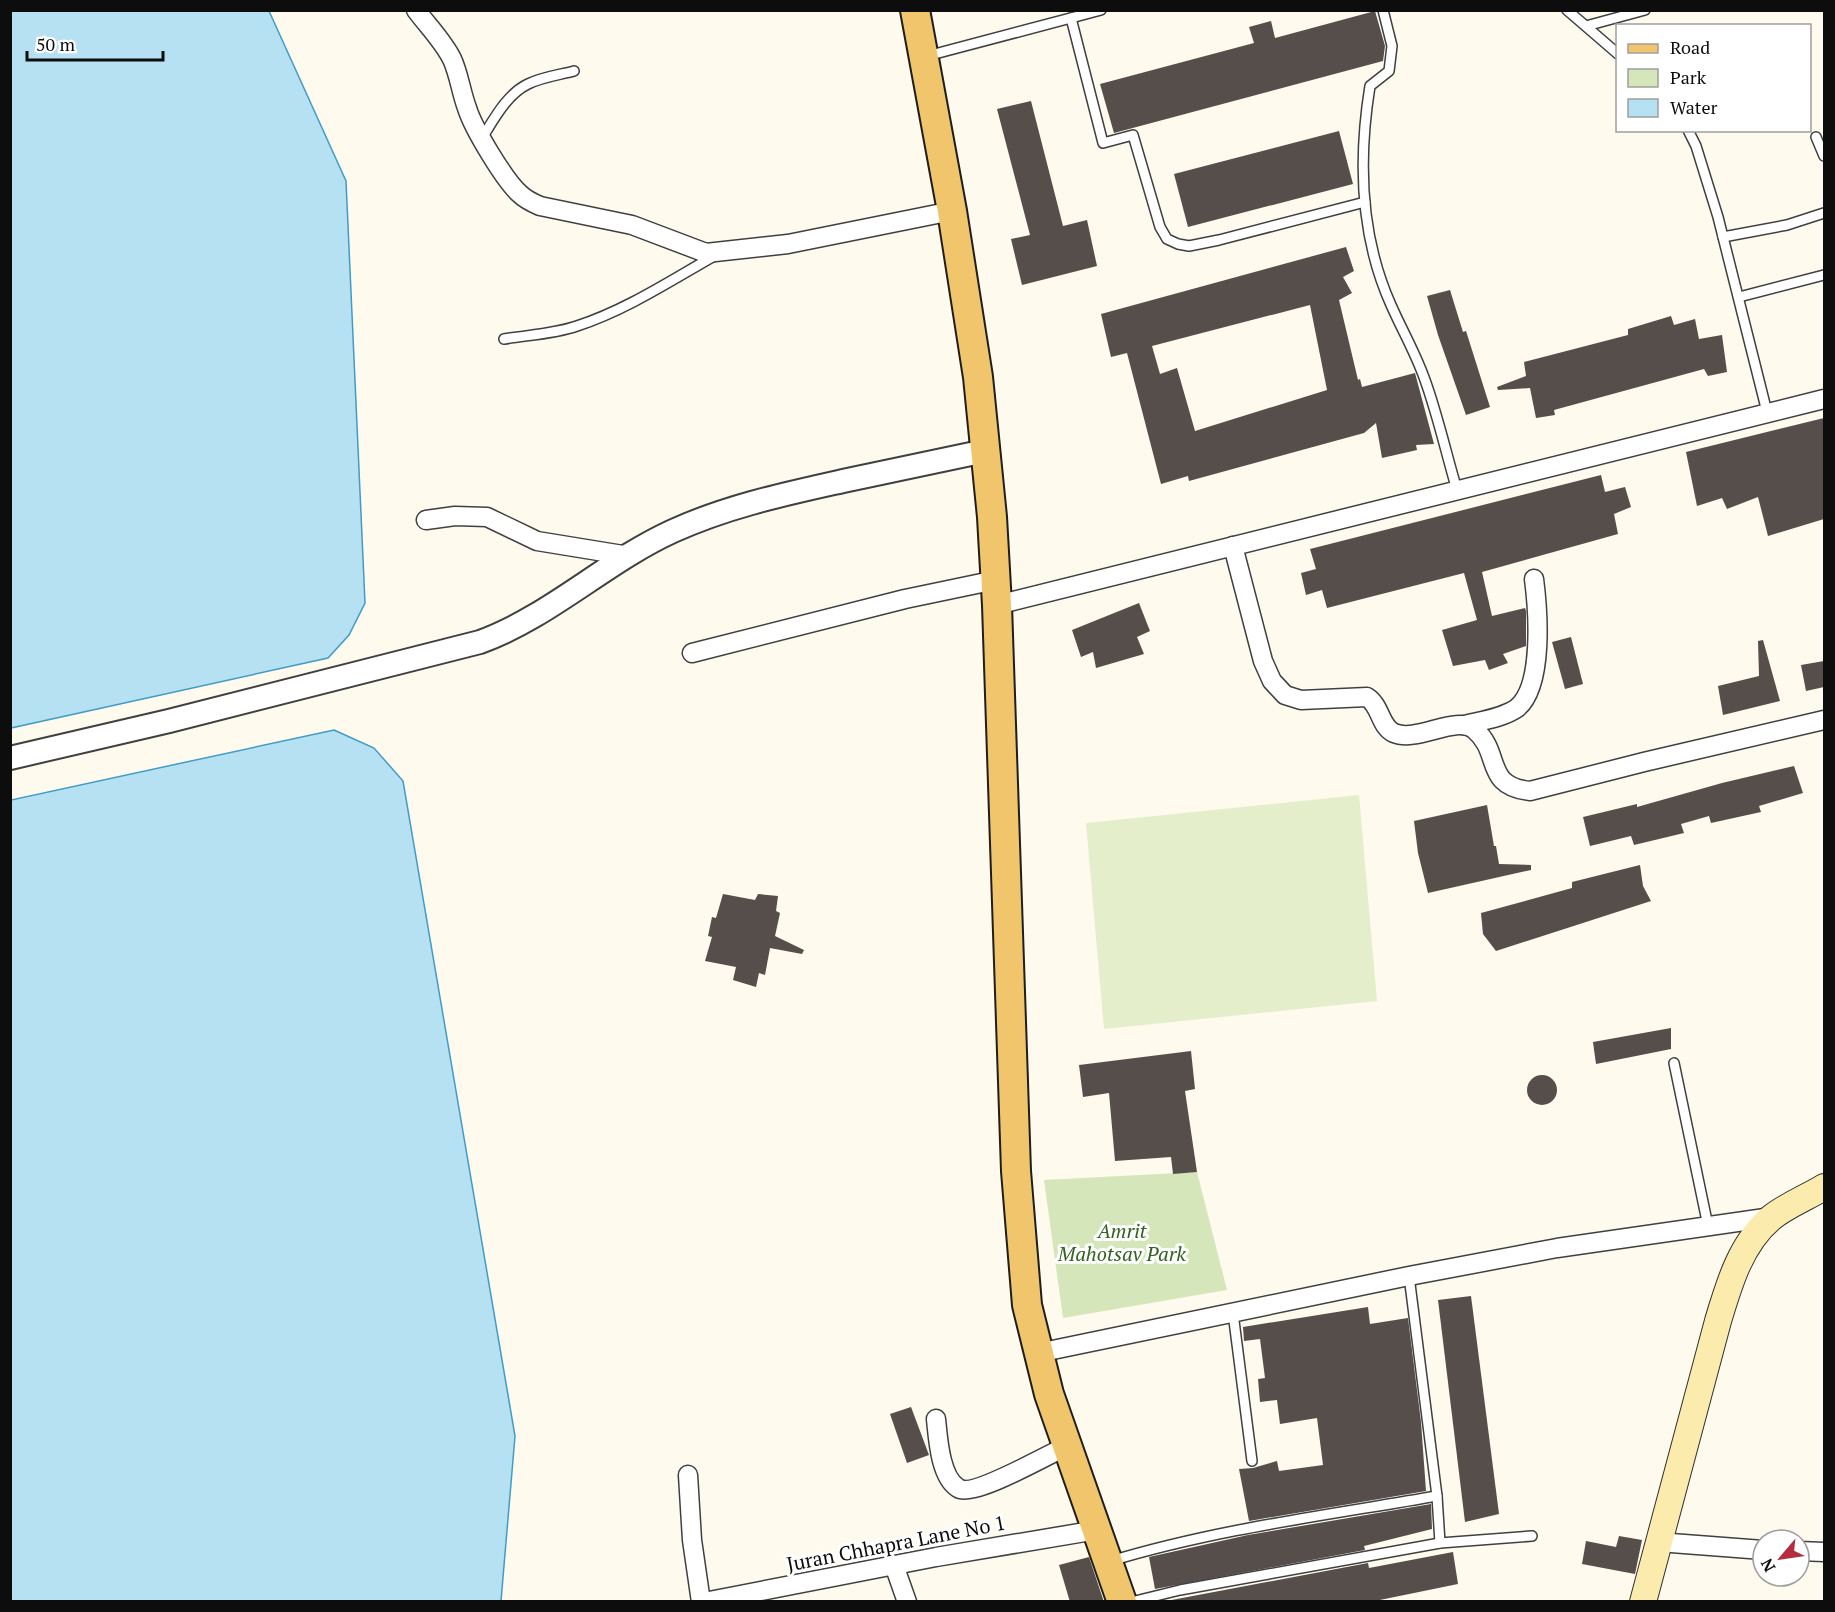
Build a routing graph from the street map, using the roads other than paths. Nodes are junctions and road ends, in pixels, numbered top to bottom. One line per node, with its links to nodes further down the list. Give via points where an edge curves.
1 (416, 10): 13 (street, via 451,57 467,109)
2 (915, 10): 10 (main road)
3 (1101, 10): 7 (lane)
4 (1383, 10): 16 (lane, via 1392,46 1389,71 1370,86 1363,160)
5 (1567, 10): 8 (lane)
6 (1645, 10): 8 (lane)
7 (1071, 18): 10 (lane); 16 (lane, via 1103,143 1133,135 1155,214 1167,239 1189,246)
8 (1586, 26): 9 (lane)
9 (1616, 53)
10 (925, 57): 17 (main road)
11 (574, 71): 13 (lane, via 519,89)
12 (1689, 132): 19 (lane)
13 (482, 138): 20 (street, via 509,181 528,200 564,212 632,225 694,250)
14 (1816, 138): 15 (lane)
15 (1824, 156)
16 (1365, 202): 27 (lane, via 1373,257 1426,380)
17 (952, 211): 20 (street, via 788,244); 26 (main road)
18 (1824, 213): 19 (lane, via 1787,225)
19 (1723, 237): 22 (lane)
20 (719, 253): 23 (lane, via 601,317 552,332)
21 (1824, 275): 22 (lane)
22 (1739, 297): 25 (lane)
23 (504, 339)
24 (1824, 399): 25 (street)
25 (1767, 412): 27 (street)
26 (986, 451): 30 (street, via 735,507 671,532); 32 (main road)
27 (1456, 490): 29 (street)
28 (426, 520): 30 (street, via 486,517 537,541)
29 (1233, 546): 32 (street); 35 (street, via 1263,661 1272,681 1285,695 1301,700 1367,697 1374,702 1389,730 1408,736)
30 (629, 556): 36 (street, via 535,617 480,642)
31 (1534, 579): 35 (street, via 1538,635 1530,687 1524,700 1503,714)
32 (997, 592): 33 (street, via 893,602); 43 (main road, via 1016,1171 1027,1305)
33 (692, 653)
34 (1824, 720): 35 (street, via 1530,791 1505,784 1481,736)
35 (1464, 725)
36 (10, 758)
37 (1674, 1063): 40 (lane)
38 (1824, 1187): 39 (main road)
39 (1772, 1217): 40 (street); 51 (main road, via 1753,1237 1728,1287)
40 (1708, 1226): 41 (street, via 1590,1242)
41 (1409, 1276): 42 (street); 48 (lane)
42 (1233, 1313): 43 (street); 46 (lane)
43 (1038, 1353): 45 (main road)
44 (936, 1419): 45 (street, via 946,1472 952,1483 964,1491 991,1483)
45 (1067, 1446): 49 (main road)
46 (1252, 1461)
47 (688, 1475): 56 (street, via 692,1540)
48 (1437, 1496): 52 (lane); 54 (lane, via 1221,1533)
49 (1097, 1530): 54 (main road); 55 (street, Juran Chhapra Lane No 1)
50 (1532, 1536): 52 (lane)
51 (1658, 1542): 53 (street); 60 (main road)
52 (1440, 1543): 59 (lane)
53 (1751, 1549)
54 (1108, 1562): 58 (main road)
55 (894, 1565): 56 (street, Juran Chhapra Lane No 1); 57 (street)
56 (703, 1602)
57 (907, 1602)
58 (1122, 1602)
59 (1131, 1602)
60 (1643, 1602)

